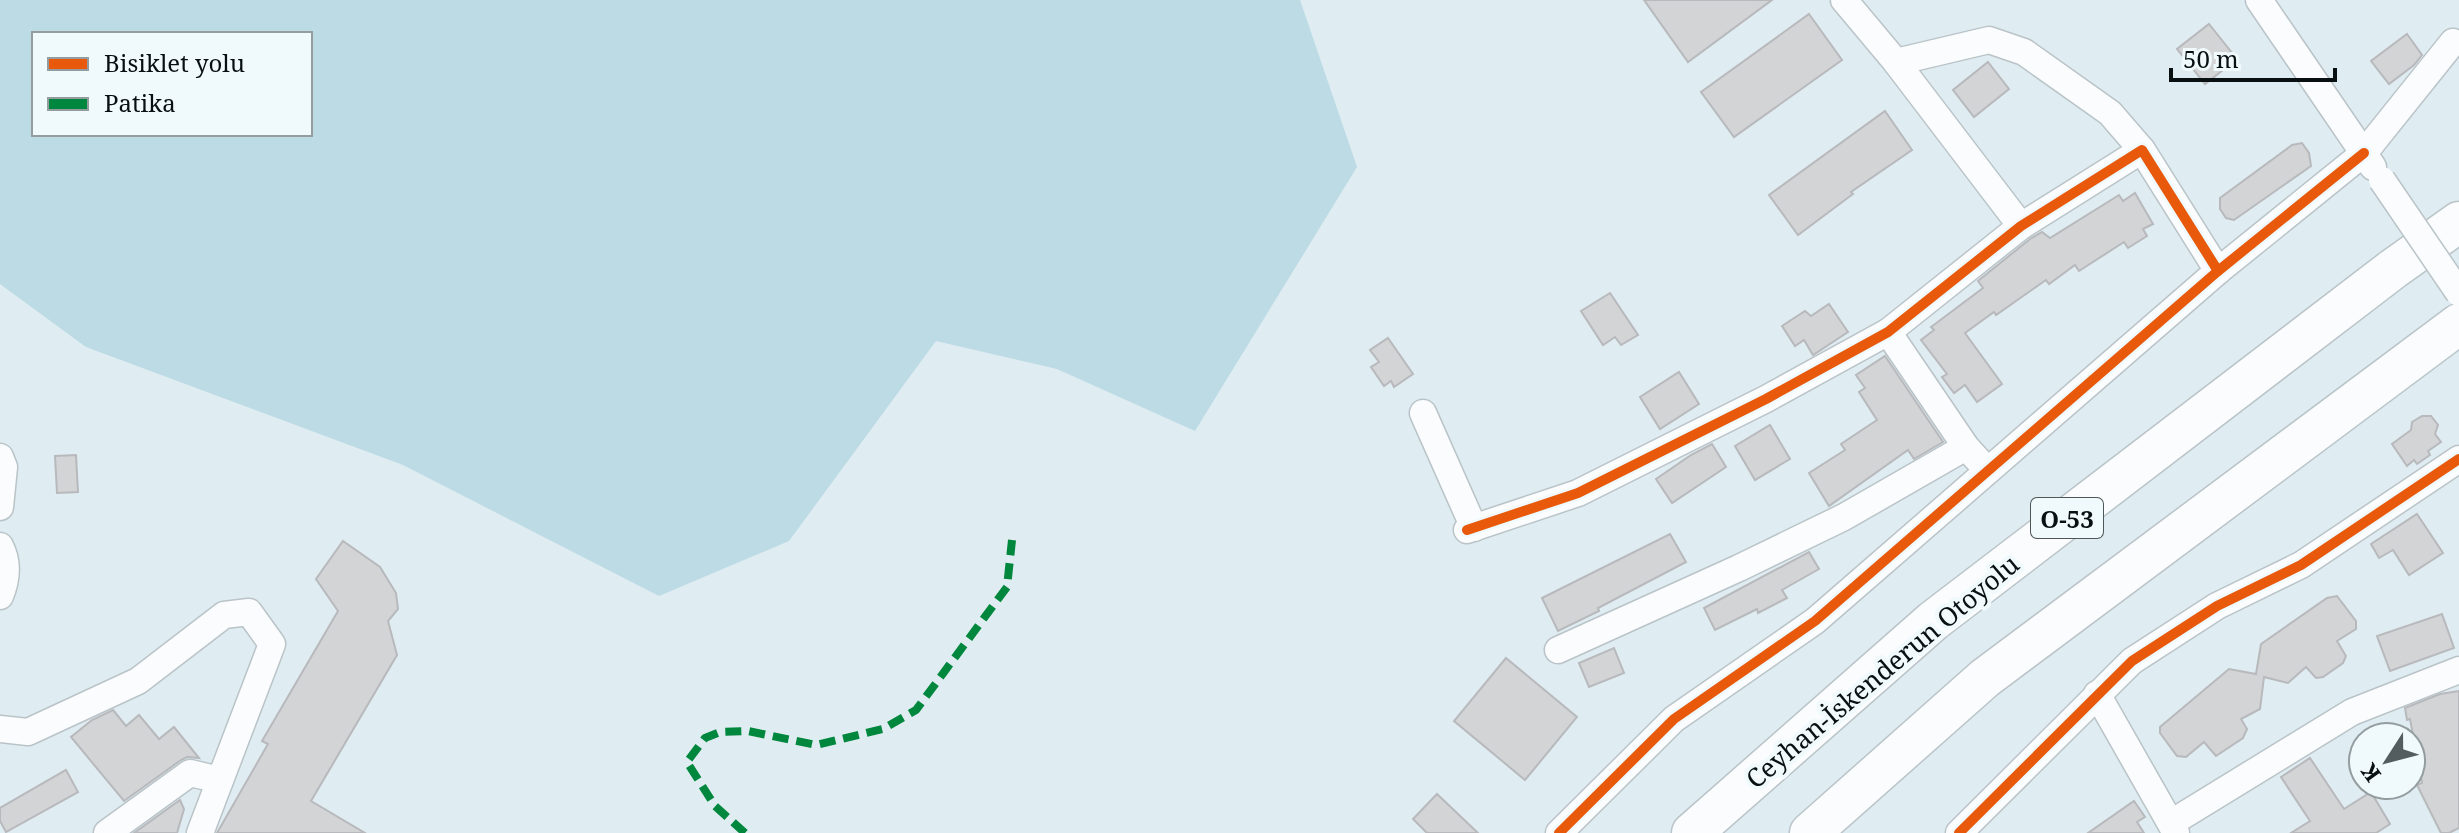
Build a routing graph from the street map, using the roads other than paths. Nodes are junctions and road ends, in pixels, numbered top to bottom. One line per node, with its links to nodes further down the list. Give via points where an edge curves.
1 (1844, 0): 4 (street)
2 (2259, 0): 6 (street)
3 (2453, 42): 6 (street)
4 (1896, 62): 5 (street, via 1989,40 2024,52 2110,113); 8 (street)
5 (2142, 150): 8 (street); 9 (street)
6 (2364, 153): 9 (street); 10 (street, bridge)
7 (2459, 222): 30 (highway, Ceyhan-İskenderun Otoyolu / O-53, via 1933,621)
8 (2021, 226): 12 (street)
9 (2218, 271): 17 (street)
10 (2459, 293)
11 (2459, 324): 31 (highway, via 1985,678)
12 (1888, 332): 13 (street, via 1578,493 1470,529); 14 (street)
13 (1423, 413)
14 (1966, 447): 17 (street); 21 (street, via 1844,517)
15 (0, 457): 18 (street)
16 (2459, 459): 23 (street, via 2301,565 2217,606 2156,645)
17 (1990, 471): 29 (street, via 1815,621 1674,719)
18 (0, 507)
19 (0, 546): 20 (street, via 6,557)
20 (0, 596)
21 (1558, 650)
22 (2459, 670): 26 (street, via 2352,712)
23 (2097, 694): 26 (street); 32 (street)
24 (0, 729): 25 (street, via 28,732 138,681 224,615 249,612 272,644)
25 (220, 780): 27 (street, via 190,773); 28 (street)
26 (2174, 828)
27 (107, 833)
28 (200, 833)
29 (1559, 833)
30 (1692, 833)
31 (1810, 833)
32 (1959, 833)

